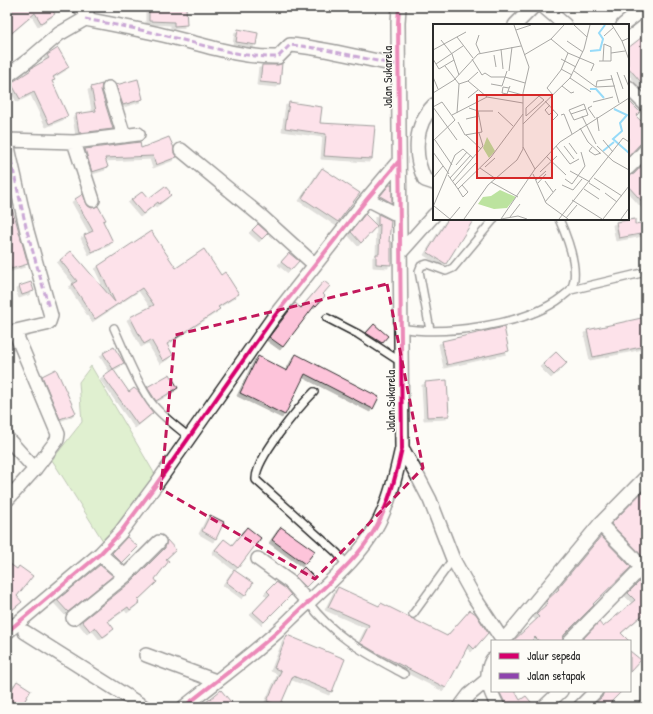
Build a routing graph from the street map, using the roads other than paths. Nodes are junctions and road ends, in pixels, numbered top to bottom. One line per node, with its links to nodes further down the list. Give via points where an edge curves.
1 (79, 7): 6 (street, via 86,12)
2 (399, 7): 10 (street, Jalan Sukarela)
3 (533, 7): 7 (street)
4 (544, 7): 8 (street)
5 (646, 7): 9 (street)
6 (85, 19): 10 (street, via 164,35 218,50 278,57 290,45 302,46); 11 (street, via 55,37)
7 (516, 24)
8 (564, 24)
9 (623, 24)
10 (398, 65): 18 (street, Jalan Sukarela)
11 (7, 76)
12 (110, 88): 17 (street)
13 (629, 89): 14 (street)
14 (646, 105)
15 (433, 106): 19 (street, via 425,115)
16 (138, 134): 17 (street)
17 (124, 136): 21 (street)
18 (399, 139): 19 (street); 25 (street, Jalan Sukarela)
19 (417, 139): 28 (street, via 419,165 425,180)
20 (7, 140): 21 (street)
21 (74, 142): 30 (street)
22 (7, 143): 27 (street)
23 (181, 150): 36 (street, via 261,216)
24 (646, 150): 26 (street)
25 (399, 161): 29 (street); 31 (street, Jalan Sukarela)
26 (629, 167)
27 (11, 178): 43 (street, via 51,316 46,324)
28 (433, 183)
29 (367, 199): 31 (street); 36 (street)
30 (94, 200)
31 (400, 216): 35 (street, Jalan Sukarela)
32 (433, 217): 35 (street)
33 (493, 220): 42 (lane, via 453,268 446,271 427,264 421,266 419,271)
34 (560, 220): 38 (lane, via 572,254 574,273)
35 (401, 252): 41 (street, Jalan Sukarela)
36 (315, 265): 46 (street, via 273,318)
37 (646, 272): 38 (lane)
38 (571, 290): 42 (lane, via 554,304 522,316 463,329)
39 (327, 318): 44 (lane, via 358,334)
40 (114, 328): 46 (lane, via 150,401)
41 (401, 328): 42 (lane); 44 (street, Jalan Sukarela)
42 (430, 330)
43 (11, 333): 49 (street, via 58,434 57,440)
44 (401, 362): 48 (street, Jalan Sukarela)
45 (314, 392): 57 (lane, via 269,448 256,474 256,480)
46 (189, 437): 54 (street, via 120,533)
47 (7, 438): 49 (street)
48 (402, 448): 56 (street, via 430,500); 57 (street, Jalan Sukarela, via 383,514 367,541)
49 (35, 470): 51 (street)
50 (646, 477): 52 (street)
51 (7, 500)
52 (600, 524): 58 (street); 66 (street)
53 (159, 542): 59 (street)
54 (100, 554): 59 (street); 63 (street)
55 (258, 558): 60 (street, via 290,582)
56 (453, 559): 61 (lane); 65 (street)
57 (347, 565): 60 (street, Jalan Sukarela)
58 (644, 568): 67 (street)
59 (125, 576): 62 (street)
60 (308, 602): 70 (lane, via 322,619 356,647); 72 (street, Jalan Sukarela, via 276,633)
61 (413, 614)
62 (73, 618)
63 (7, 632)
64 (25, 632): 77 (street)
65 (502, 640)
66 (504, 640)
67 (571, 640)
68 (146, 654): 72 (street)
69 (491, 662): 71 (street)
70 (404, 674)
71 (487, 680): 73 (street); 79 (street, via 469,695)
72 (216, 681): 78 (street, Jalan Sukarela)
73 (491, 690)
74 (492, 692): 80 (street)
75 (560, 692): 81 (street)
76 (595, 692): 82 (street)
77 (144, 707)
78 (184, 707)
79 (460, 707)
80 (498, 707)
81 (544, 707)
82 (580, 707)

